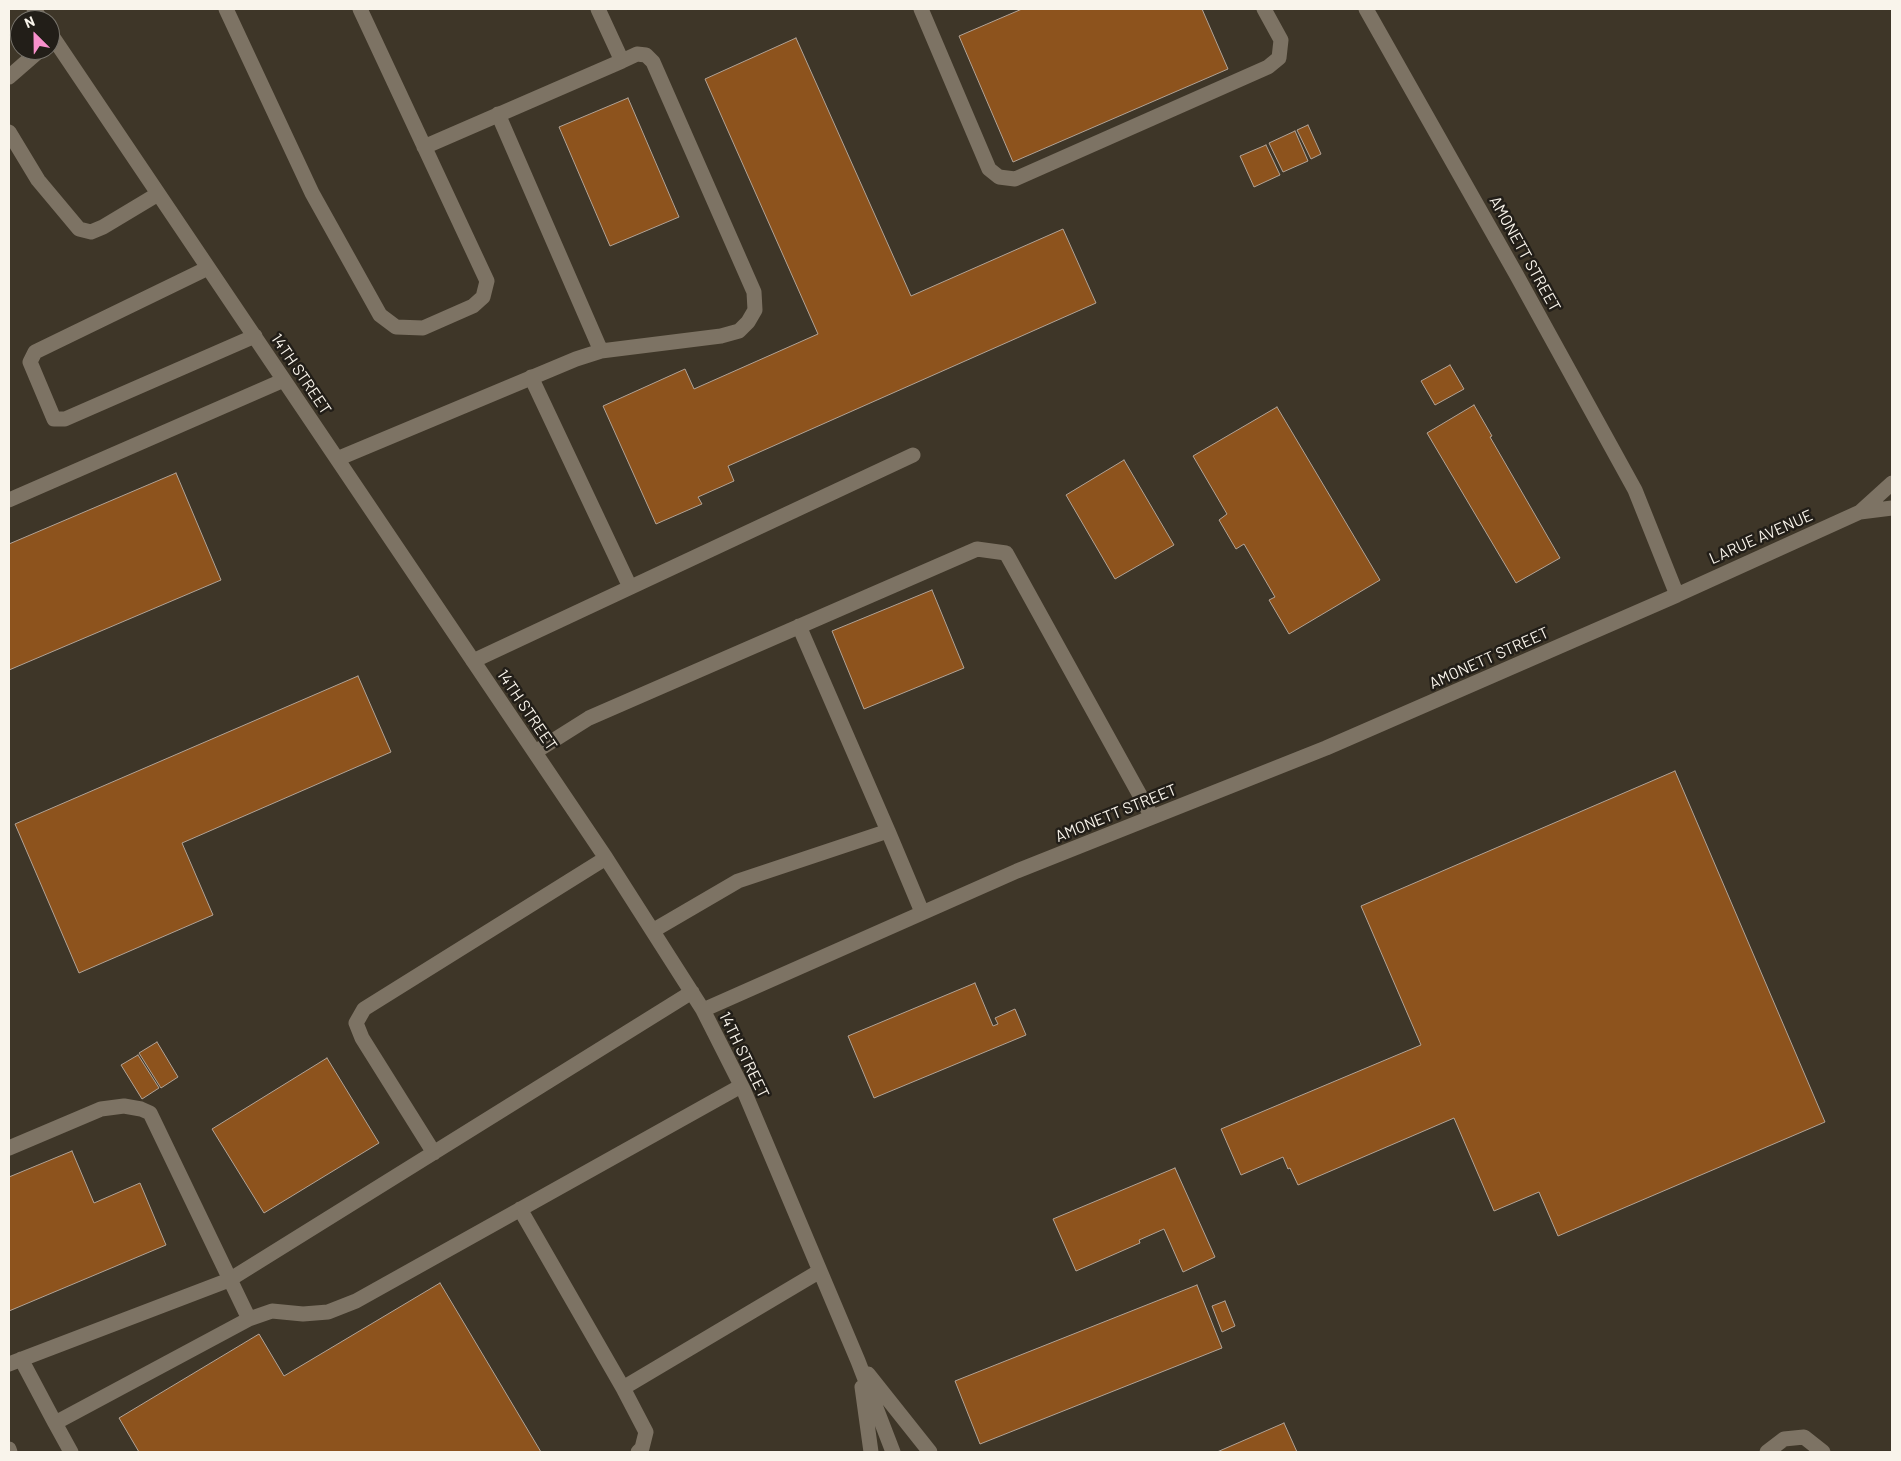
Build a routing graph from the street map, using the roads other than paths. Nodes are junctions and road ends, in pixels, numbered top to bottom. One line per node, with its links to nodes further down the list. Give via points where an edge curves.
1 (226, 9): 13 (street, via 312,193 380,315 396,327 423,328 473,306 483,297 487,281)
2 (360, 9): 13 (street)
3 (598, 9): 9 (street)
4 (921, 9): 5 (street, via 989,169 999,177 1015,179 1268,67 1279,58 1281,40)
5 (1264, 9)
6 (1366, 9): 27 (street, AMONETT STREET, via 1635,490)
7 (60, 51): 14 (street, 14TH STREET)
8 (29, 60): 10 (street)
9 (622, 61): 11 (street); 17 (street, via 637,54 646,55 653,62 754,292 755,310 739,330 721,336)
10 (9, 77)
11 (498, 114): 13 (street); 17 (street)
12 (9, 132): 14 (street, via 38,180 79,229 91,232 103,228)
13 (424, 147)
14 (158, 194): 15 (street, 14TH STREET)
15 (208, 268): 16 (street, 14TH STREET); 16 (street, via 35,352 30,362 54,419 65,419)
16 (255, 336): 19 (street, 14TH STREET)
17 (602, 351): 18 (street)
18 (531, 377): 21 (street); 26 (street)
19 (284, 380): 21 (street, 14TH STREET); 23 (street)
20 (913, 454): 26 (street)
21 (337, 459): 29 (street, 14TH STREET)
22 (1892, 483): 25 (street, LARUE AVENUE)
23 (9, 500)
24 (1892, 508): 25 (street, LARUE AVENUE)
25 (1860, 512): 27 (street, LARUE AVENUE)
26 (630, 587): 29 (street)
27 (1677, 595): 31 (street, AMONETT STREET, via 1326,748)
28 (799, 626): 30 (street, via 589,718); 31 (street, via 977,549 1006,553); 32 (street)
29 (473, 661): 30 (street, 14TH STREET)
30 (535, 752): 33 (street, 14TH STREET)
31 (1152, 817): 34 (street, AMONETT STREET)
32 (888, 831): 34 (street); 35 (street, via 738,881)
33 (606, 858): 35 (street, 14TH STREET); 40 (street, via 364,1009 356,1023 362,1038)
34 (922, 912): 37 (street, AMONETT STREET)
35 (654, 930): 36 (street, 14TH STREET)
36 (692, 992): 37 (street, 14TH STREET); 40 (street)
37 (703, 1010): 38 (street, 14TH STREET)
38 (741, 1086): 41 (street); 42 (street, 14TH STREET)
39 (9, 1148): 43 (street, via 101,1108 124,1106 150,1113)
40 (434, 1153): 43 (street)
41 (520, 1209): 44 (street, via 356,1300 328,1312 272,1311); 47 (street)
42 (820, 1271): 45 (street, 14TH STREET); 47 (street)
43 (229, 1280): 44 (street); 46 (street)
44 (249, 1319): 48 (street)
45 (858, 1361): 51 (street); 52 (street, 14TH STREET); 53 (street)
46 (15, 1362): 48 (street)
47 (623, 1388): 50 (street, via 646,1432)
48 (55, 1423): 49 (street)
49 (71, 1452)
50 (638, 1452)
51 (871, 1452)
52 (893, 1452)
53 (930, 1452)
54 (1767, 1452): 55 (street, via 1784,1439 1804,1437)
55 (1823, 1452)

